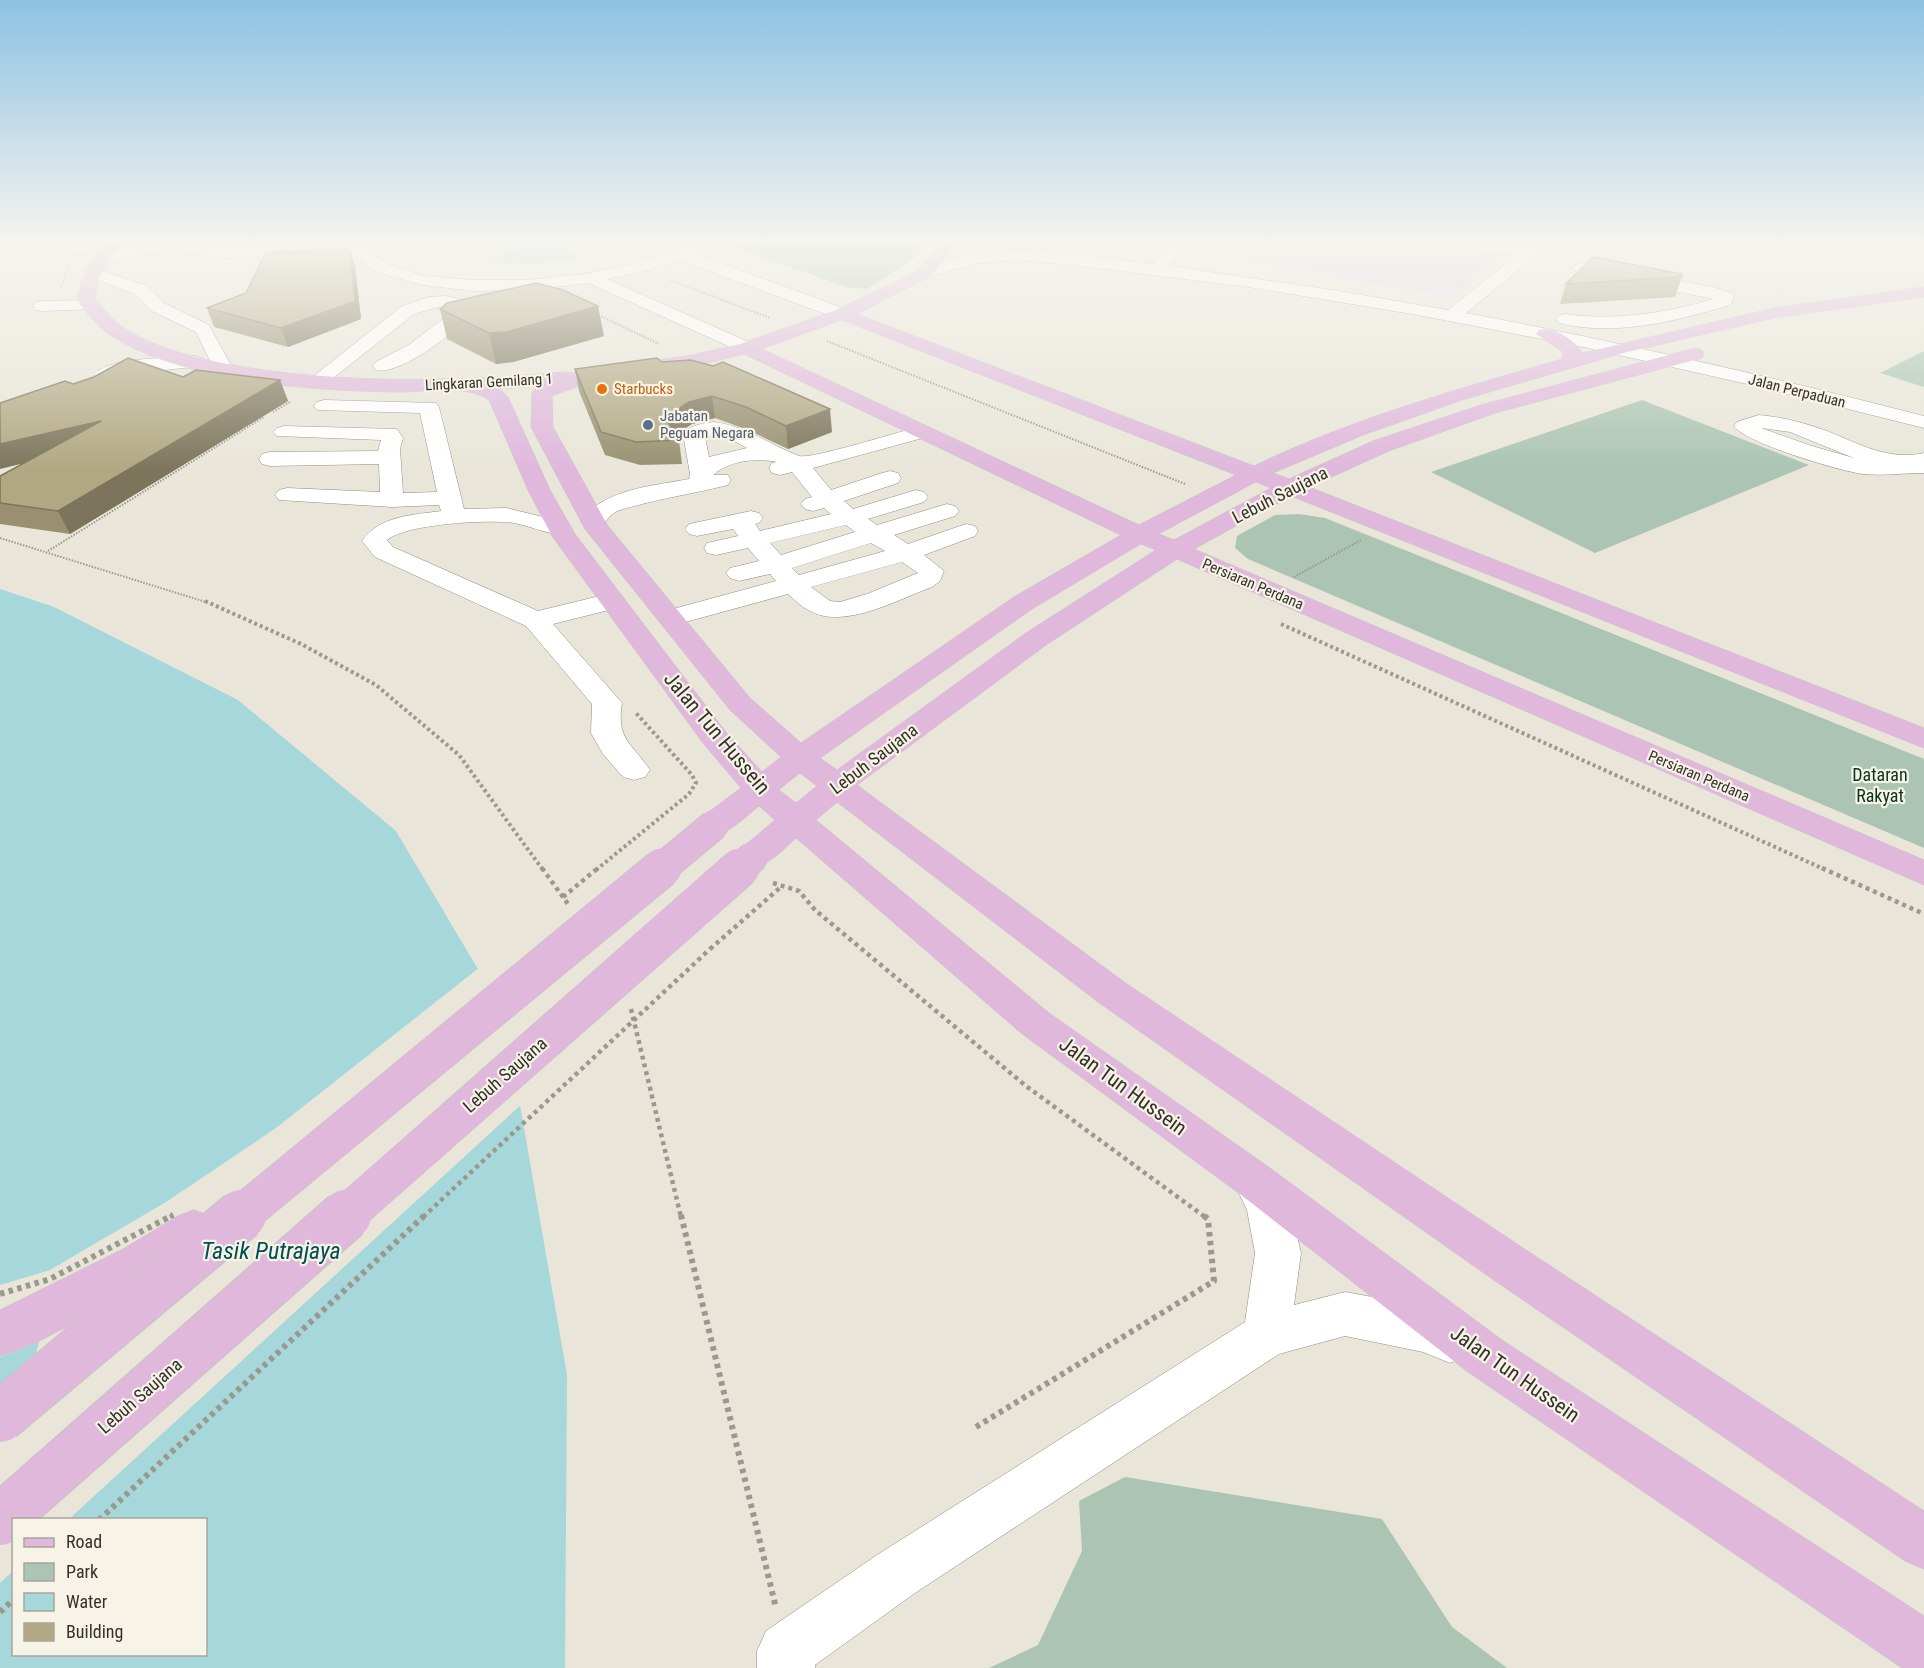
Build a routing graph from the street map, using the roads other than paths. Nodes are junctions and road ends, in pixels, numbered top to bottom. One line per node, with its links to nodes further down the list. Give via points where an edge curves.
1 (102, 317): 12 (main road, Lingkaran Gemilang 1, via 107,324)
2 (178, 317): 21 (street, via 203,329)
3 (399, 317): 24 (street)
4 (456, 317): 19 (street, via 417,350)
5 (677, 317): 13 (street, Persiaran Perdana)
6 (834, 317): 13 (main road)
7 (849, 317): 37 (main road)
8 (1470, 317): 11 (street)
9 (1652, 317): 11 (street, via 1617,323)
10 (1757, 317): 14 (main road, Lebuh Saujana)
11 (1548, 325): 14 (street, Jalan Perpaduan); 18 (main road, via 1573,353)
12 (144, 345): 17 (main road, Lingkaran Gemilang 1); 20 (street)
13 (746, 348): 22 (main road); 32 (main road, Persiaran Perdana)
14 (1618, 349): 16 (street, Jalan Perpaduan); 18 (main road, Lebuh Saujana)
15 (1710, 350): 16 (main road, Lebuh Saujana)
16 (1670, 360): 30 (street, Jalan Perpaduan); 34 (main road, Lebuh Saujana, via 1488,409)
17 (195, 362): 20 (street); 21 (main road, Lingkaran Gemilang 1)
18 (1570, 363): 35 (main road, Lebuh Saujana, via 1455,396)
19 (383, 366): 24 (street, via 383,358 394,345 366,361); 27 (street)
20 (123, 368): 26 (street)
21 (223, 369): 25 (main road, Lingkaran Gemilang 1)
22 (634, 369)
23 (599, 374): 28 (main road, Lingkaran Gemilang 1); 45 (main road, Jalan Tun Hussein, via 542,393 542,427)
24 (325, 375): 25 (street)
25 (297, 381): 27 (main road, Lingkaran Gemilang 1)
26 (82, 383)
27 (388, 386): 28 (main road, Lingkaran Gemilang 1)
28 (465, 386): 47 (main road, Jalan Tun Hussein, via 498,397)
29 (324, 406): 53 (street, via 429,407)
30 (1924, 422)
31 (284, 432): 36 (street, via 389,434)
32 (923, 432): 40 (street); 55 (main road, Persiaran Perdana)
33 (771, 453): 40 (street); 44 (street, via 711,464); 44 (street, via 726,429 703,429 694,434)
34 (1359, 455): 46 (main road, Lebuh Saujana); 60 (main road, via 1354,476 1356,487 1367,507)
35 (1296, 456): 37 (main road); 42 (main road, Lebuh Saujana)
36 (390, 457): 38 (street); 51 (street)
37 (1213, 458): 42 (main road)
38 (270, 459)
39 (1924, 460): 41 (street, via 1897,463 1879,459 1764,420 1744,426 1846,464)
40 (797, 465): 44 (street); 52 (street)
41 (1924, 466)
42 (1256, 474): 46 (main road); 64 (main road, Lebuh Saujana)
43 (891, 478): 52 (street)
44 (700, 479): 48 (street)
45 (575, 487): 48 (street, via 614,495); 58 (main road, Jalan Tun Hussein)
46 (1289, 488): 60 (main road); 68 (main road, Lebuh Saujana)
47 (539, 490): 56 (street); 61 (main road, Jalan Tun Hussein)
48 (648, 494): 58 (street, via 607,507)
49 (287, 495): 51 (street)
50 (916, 496): 57 (street)
51 (392, 500): 53 (street)
52 (828, 500): 57 (street); 59 (street)
53 (452, 508): 56 (street); 78 (street, via 389,528 374,541 384,552)
54 (947, 511): 65 (street)
55 (1094, 513): 64 (main road, Persiaran Perdana); 71 (main road, via 1093,540)
56 (481, 514): 61 (street, via 504,514)
57 (851, 517): 65 (street); 66 (street)
58 (593, 521): 77 (main road, Jalan Tun Hussein)
59 (739, 521): 62 (street); 66 (street)
60 (1386, 525): 79 (main road)
61 (560, 528): 76 (main road, Jalan Tun Hussein)
62 (697, 529)
63 (966, 531): 69 (street)
64 (1139, 534): 68 (main road, Persiaran Perdana); 71 (main road, Lebuh Saujana)
65 (875, 535): 69 (street); 70 (street)
66 (755, 540): 67 (street); 70 (street)
67 (716, 548)
68 (1174, 550): 73 (main road, Lebuh Saujana); 75 (main road, Persiaran Perdana)
69 (906, 552): 74 (street); 74 (street, via 931,576 843,610 817,606)
70 (775, 565): 72 (street); 74 (street)
71 (1084, 565): 80 (main road, Lebuh Saujana)
72 (739, 573)
73 (1122, 583): 75 (main road, via 1203,577); 82 (main road, Lebuh Saujana, via 1036,639)
74 (795, 585): 77 (street)
75 (1257, 585): 85 (main road, Persiaran Perdana)
76 (612, 601): 78 (street); 83 (main road, Jalan Tun Hussein, via 714,737)
77 (670, 618): 80 (main road, Jalan Tun Hussein, via 740,704)
78 (535, 620): 81 (street, via 607,704 603,719 606,737)
79 (1924, 739)
80 (800, 758): 82 (main road, Jalan Tun Hussein); 83 (main road, Lebuh Saujana)
81 (634, 770)
82 (836, 786): 84 (main road, Lebuh Saujana); 93 (main road, Jalan Tun Hussein, via 1111,992)
83 (760, 790): 84 (main road, Jalan Tun Hussein); 86 (main road, Lebuh Saujana, bridge)
84 (796, 819): 87 (main road, Jalan Tun Hussein, via 1035,1023); 92 (main road, Lebuh Saujana, bridge, via 770,875)
85 (1924, 873)
86 (308, 1160): 88 (main road, bridge, via 139,1264 19,1327); 91 (main road, Lebuh Saujana, bridge)
87 (1255, 1181): 89 (street, via 1269,1210 1278,1253); 90 (main road, Jalan Tun Hussein)
88 (0, 1333)
89 (1267, 1335): 90 (street, via 1345,1314 1427,1330); 95 (street, via 896,1574 786,1651)
90 (1485, 1356): 94 (main road, Jalan Tun Hussein)
91 (0, 1417)
92 (0, 1520)
93 (1924, 1542)
94 (1924, 1649)
95 (786, 1668)

